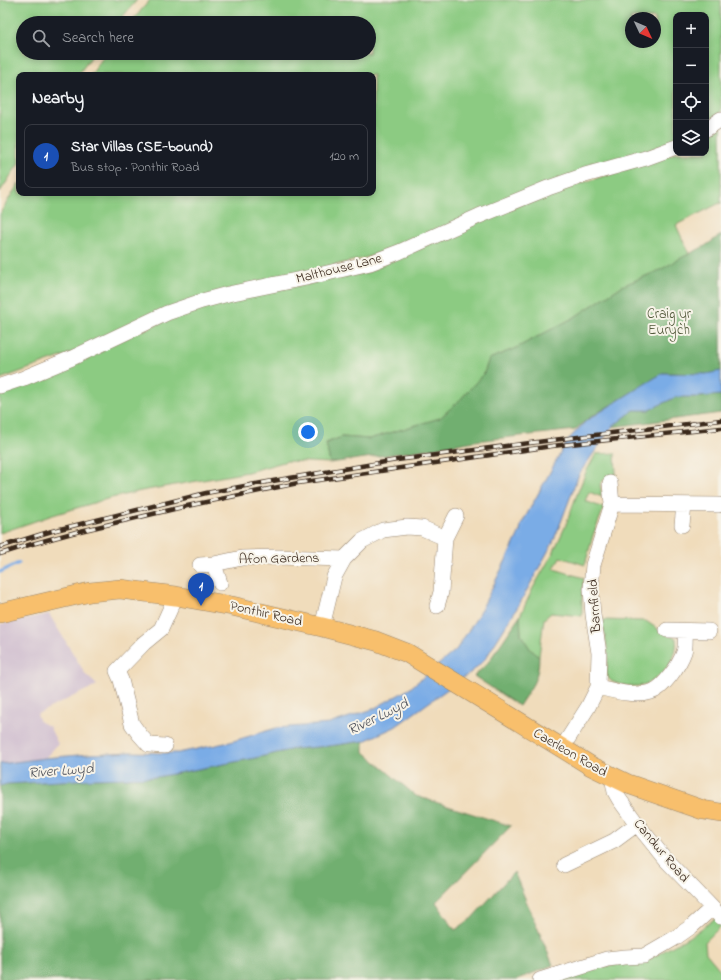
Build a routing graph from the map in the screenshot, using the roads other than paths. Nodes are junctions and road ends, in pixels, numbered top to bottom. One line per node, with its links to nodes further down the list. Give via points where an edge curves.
1 (721, 119): 2 (street)
2 (709, 127)
3 (673, 148): 4 (street, Malthouse Lane, via 548,188 370,263 228,294 167,313 72,358)
4 (0, 386)
5 (610, 483): 6 (street, Barnfield)
6 (612, 504): 7 (street); 22 (street, Barnfield, via 593,565 591,589 600,653)
7 (684, 505): 8 (street); 10 (street)
8 (719, 506)
9 (456, 516): 11 (street)
10 (682, 525)
11 (445, 538): 12 (street, Afon Gardens, via 422,528 383,530 362,541); 15 (street, via 448,591)
12 (344, 559): 13 (street, Afon Gardens, via 277,556 207,564); 17 (street, Afon Gardens, via 334,577)
13 (220, 583)
14 (176, 596): 16 (main road, Ponthir Road, via 120,589 90,592); 17 (main road, Ponthir Road); 23 (street, via 161,628 117,671 132,724 149,745)
15 (437, 606)
16 (0, 612)
17 (322, 627): 21 (main road, Ponthir Road, via 376,641 406,653)
18 (667, 630): 19 (street)
19 (685, 630): 20 (street); 22 (street, via 685,652 664,684 652,692 636,694)
20 (709, 631)
21 (430, 668): 24 (main road, Caerleon Road)
22 (598, 686): 24 (street, Barnfield)
23 (165, 746)
24 (562, 748): 25 (main road, Caerleon Road)
25 (612, 777): 26 (main road, Caerleon Road, via 703,810); 27 (street, Candwr Road, via 615,792)
26 (721, 813)
27 (637, 824): 28 (street, via 614,841); 29 (street, Candwr Road, via 666,860)
28 (564, 865)
29 (718, 911): 30 (street, via 644,956 607,959)
30 (540, 980)

